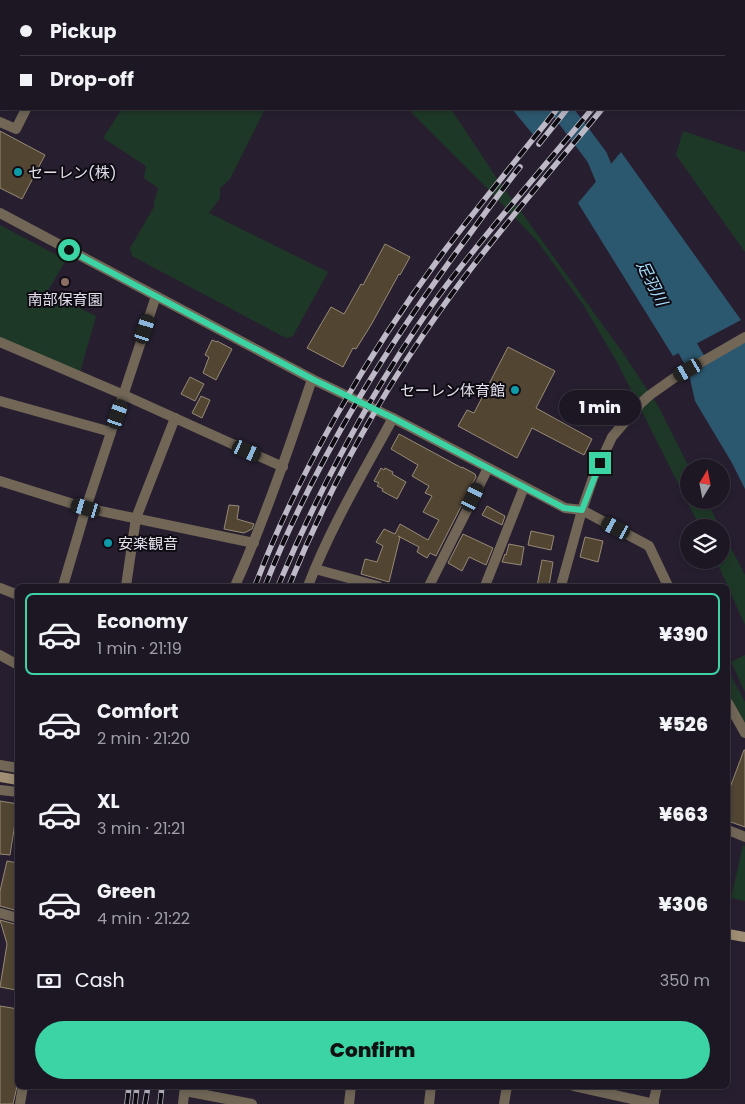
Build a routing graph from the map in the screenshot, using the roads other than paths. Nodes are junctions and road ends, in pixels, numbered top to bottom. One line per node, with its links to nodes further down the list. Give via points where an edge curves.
1 (26, 110): 2 (street, via 16,129)
2 (0, 122)
3 (0, 213): 4 (street)
4 (156, 296): 7 (street); 8 (street)
5 (745, 337): 18 (street, via 674,378 641,403 606,448)
6 (0, 342): 8 (street)
7 (312, 379): 11 (street); 13 (street)
8 (124, 395): 10 (street); 12 (street)
9 (0, 401): 12 (street)
10 (174, 418): 13 (street); 19 (street)
11 (393, 418): 14 (street); 21 (street)
12 (111, 432): 17 (street)
13 (283, 467): 20 (street)
14 (488, 468): 16 (street); 27 (street)
15 (0, 481): 17 (street)
16 (524, 487): 18 (street, via 564,508); 28 (street)
17 (86, 508): 19 (street); 22 (street)
18 (582, 510): 29 (street); 30 (street, via 649,546)
19 (136, 518): 20 (street); 23 (street)
20 (254, 543): 24 (street)
21 (315, 569): 25 (street); 26 (street)
22 (64, 584)
23 (126, 584)
24 (236, 584)
25 (309, 584)
26 (371, 584)
27 (430, 584)
28 (486, 584)
29 (563, 584)
30 (667, 584)
31 (0, 588): 32 (street)
32 (15, 594)
33 (0, 655): 34 (street)
34 (15, 663)
35 (730, 707): 36 (street)
36 (745, 733)
37 (0, 765): 38 (street)
38 (15, 768)
39 (0, 777): 40 (main road)
40 (15, 780)
41 (0, 790): 42 (street)
42 (15, 792)
43 (730, 831): 44 (street)
44 (745, 837)
45 (0, 913): 46 (street)
46 (15, 917)
47 (730, 934): 48 (main road)
48 (745, 937)
49 (22, 1089): 57 (street)
50 (185, 1089): 58 (street)
51 (189, 1089): 59 (street)
52 (350, 1089): 60 (street)
53 (431, 1089): 61 (street)
54 (506, 1089): 62 (street)
55 (587, 1089): 63 (street)
56 (656, 1089): 63 (street)
57 (20, 1104)
58 (183, 1104)
59 (252, 1104)
60 (348, 1104)
61 (429, 1104)
62 (504, 1104)
63 (654, 1104)

